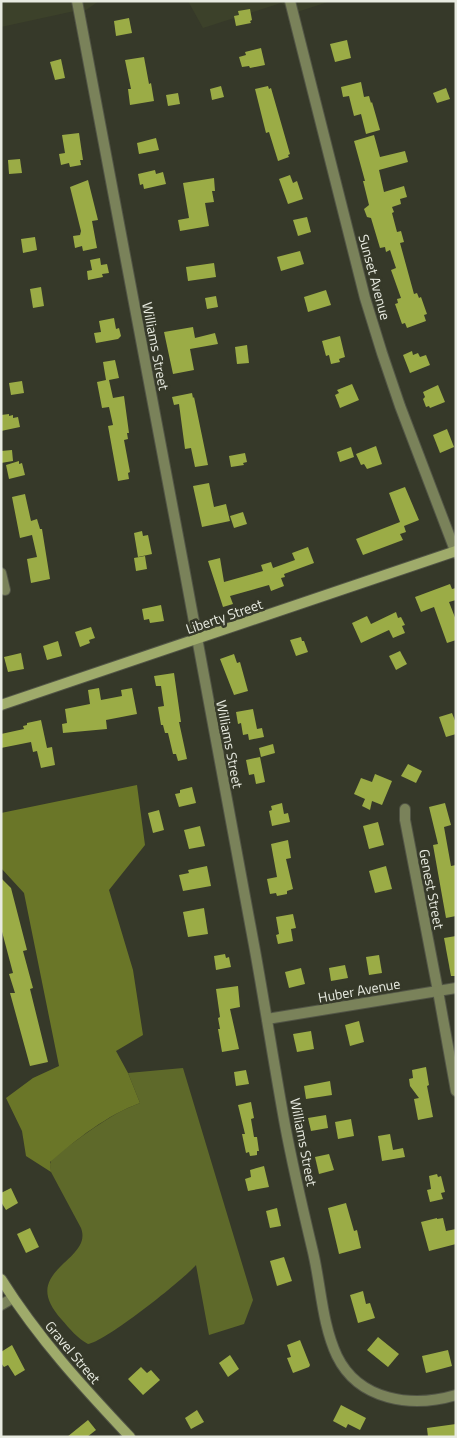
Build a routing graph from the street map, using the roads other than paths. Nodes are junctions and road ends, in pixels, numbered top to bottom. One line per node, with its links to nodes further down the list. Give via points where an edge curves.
1 (77, 1): 6 (street, Williams Street)
2 (290, 1): 3 (street, Sunset Avenue, via 379,344)
3 (456, 552): 6 (main road, Liberty Street)
4 (1, 573): 5 (street)
5 (4, 590)
6 (196, 640): 7 (main road, Liberty Street); 11 (street, Williams Street)
7 (1, 706)
8 (405, 809): 10 (street, Genest Street)
9 (456, 988): 10 (street, Huber Avenue)
10 (438, 991): 11 (street, Huber Avenue); 12 (street, Genest Street)
11 (267, 1019): 16 (street, Williams Street, via 287,1135 327,1326 338,1358 355,1380 378,1395 409,1402)
12 (456, 1091)
13 (1, 1279): 14 (main road, Gravel Street)
14 (13, 1298): 15 (street); 17 (main road, Gravel Street, via 52,1351)
15 (1, 1305)
16 (456, 1395)
17 (130, 1437)

